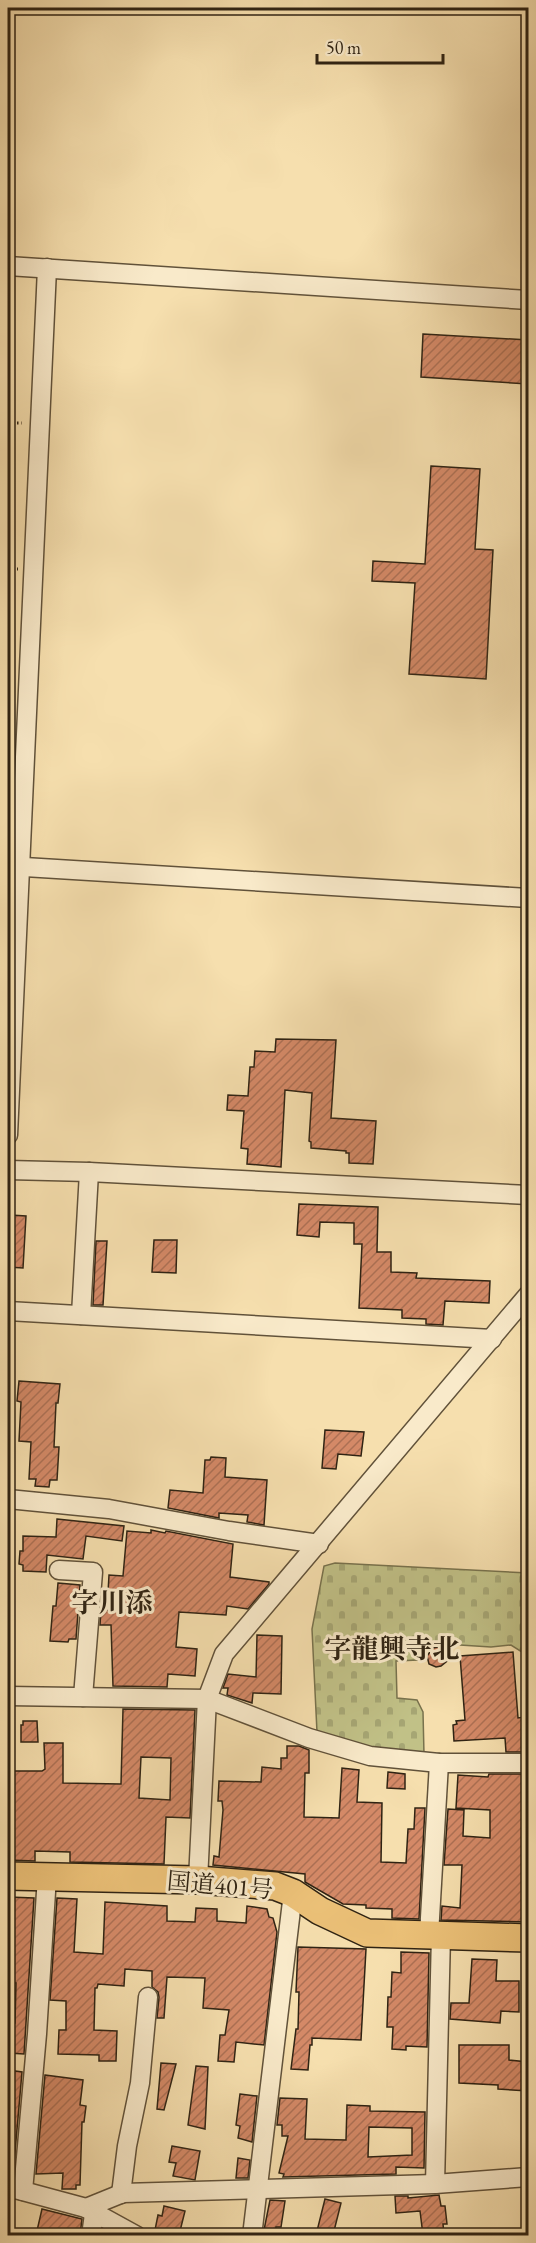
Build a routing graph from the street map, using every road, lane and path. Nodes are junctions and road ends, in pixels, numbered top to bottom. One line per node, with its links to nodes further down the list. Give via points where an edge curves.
1 (8, 266): 2 (street)
2 (47, 268): 3 (street); 4 (street)
3 (528, 300)
4 (15, 866): 5 (street); 6 (street)
5 (528, 898)
6 (8, 1135)
7 (8, 1170): 8 (street)
8 (89, 1172): 9 (street); 12 (street)
9 (528, 1195)
10 (528, 1295): 13 (street)
11 (8, 1311): 12 (street)
12 (81, 1315): 15 (street)
13 (510, 1318): 14 (street); 15 (street)
14 (528, 1318)
15 (492, 1339): 17 (street)
16 (8, 1499): 17 (street, via 109,1509)
17 (319, 1544): 21 (street, via 224,1654)
18 (59, 1570): 20 (street, via 93,1572)
19 (8, 1696): 20 (street)
20 (83, 1697): 21 (street)
21 (207, 1698): 22 (street, via 346,1750); 26 (street)
22 (439, 1763): 23 (street); 28 (street)
23 (528, 1763)
24 (8, 1876): 25 (highway, 国道401号)
25 (47, 1876): 26 (highway, 国道401号); 33 (street, via 37,2034)
26 (198, 1881): 27 (highway, 国道401号, via 275,1887)
27 (293, 1893): 28 (highway, 国道401号, via 367,1933); 34 (street)
28 (435, 1935): 29 (highway, 国道401号); 32 (street)
29 (528, 1938)
30 (148, 1997): 35 (street, via 140,2083)
31 (528, 2177): 32 (street)
32 (435, 2184): 34 (street)
33 (15, 2189): 36 (street)
34 (258, 2190): 35 (street); 39 (street)
35 (121, 2194): 36 (street)
36 (90, 2211): 37 (street); 38 (street)
37 (91, 2235)
38 (137, 2235)
39 (252, 2235)

